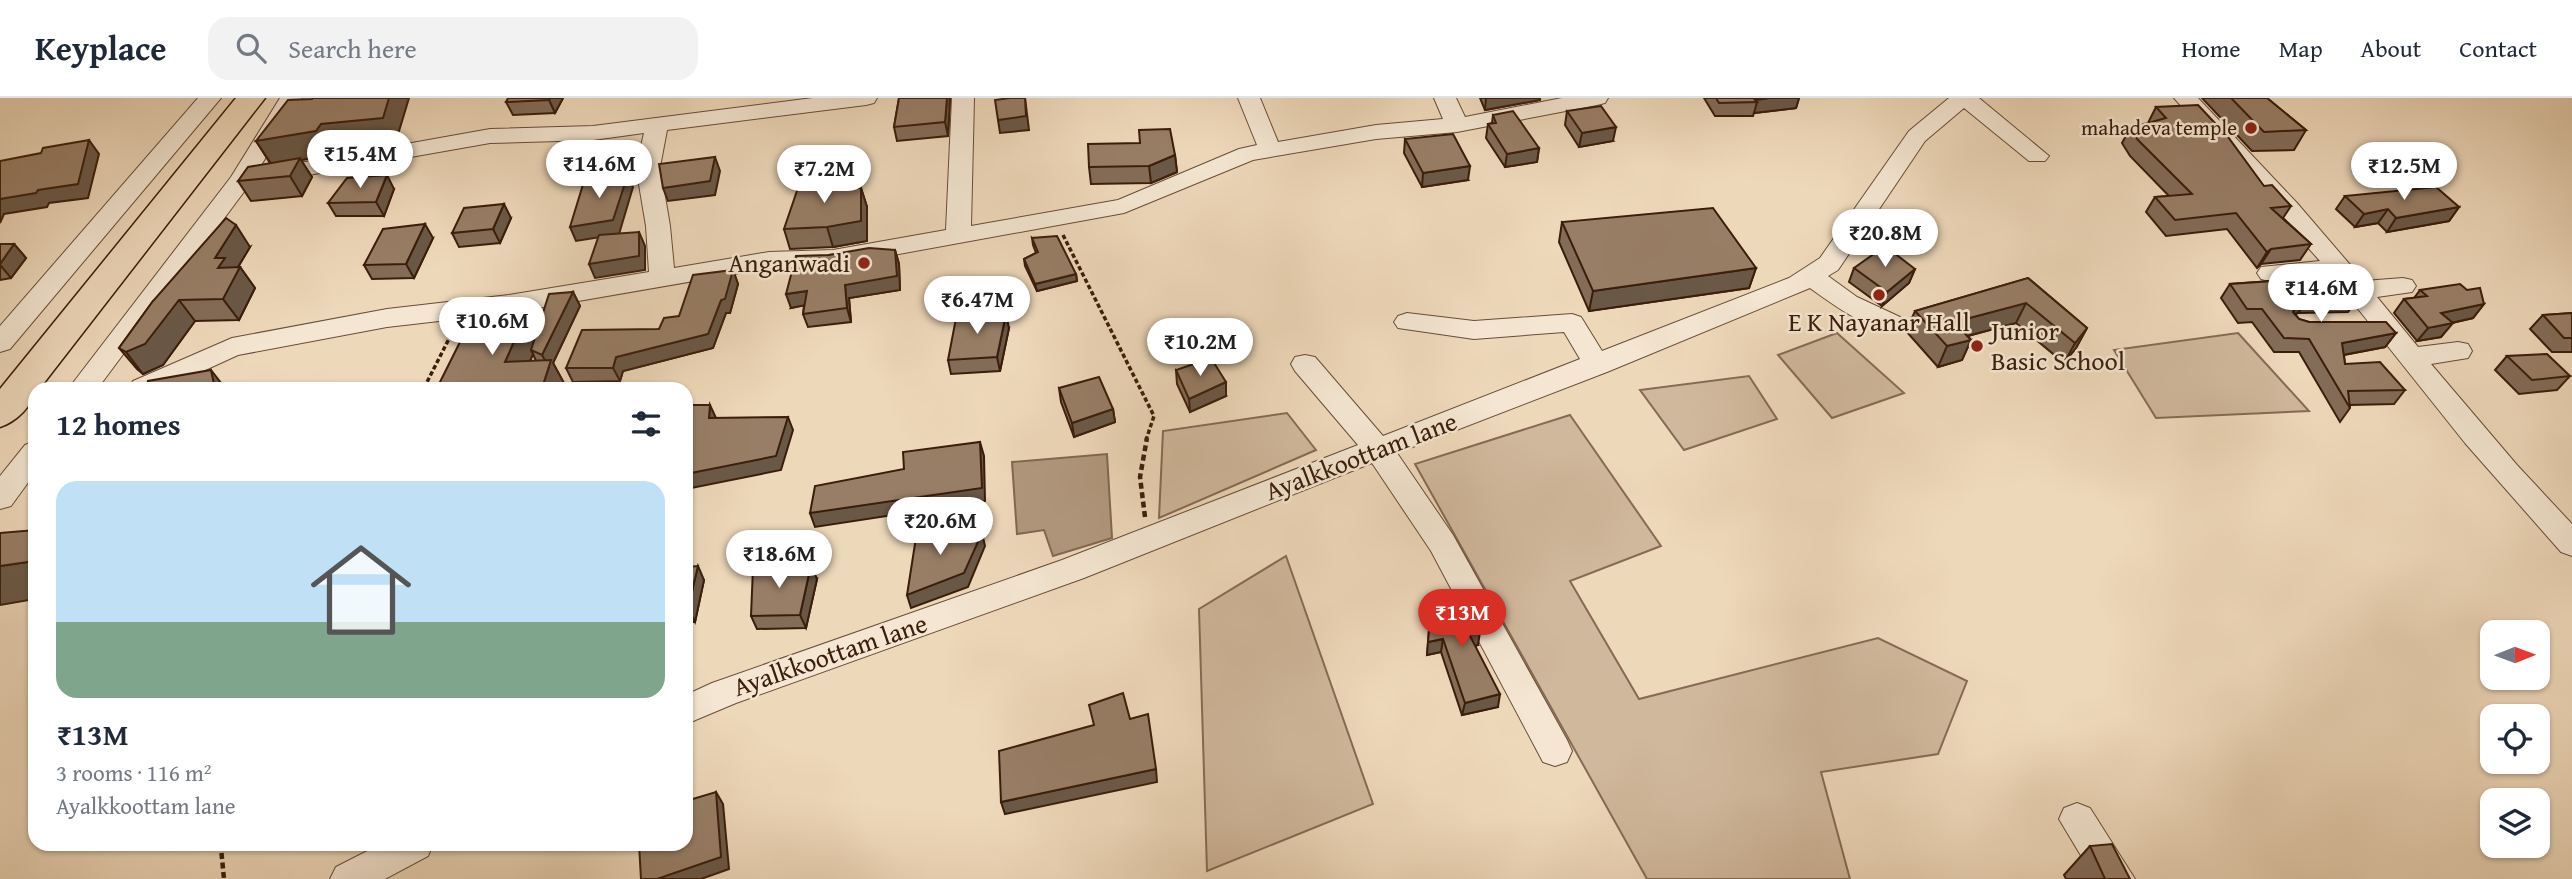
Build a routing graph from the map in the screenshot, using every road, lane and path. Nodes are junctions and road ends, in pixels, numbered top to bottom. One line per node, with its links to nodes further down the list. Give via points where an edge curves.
1 (211, 98): 29 (street)
2 (251, 98): 37 (highway)
3 (290, 98): 15 (street)
4 (866, 98): 11 (street)
5 (963, 98): 17 (street)
6 (1249, 98): 13 (street)
7 (1445, 98): 12 (street)
8 (1597, 98): 12 (street)
9 (1964, 98): 14 (street); 20 (street, Ayalkkoottam lane, via 1917,136 1829,264)
10 (2185, 98): 18 (street)
11 (657, 124): 15 (street, via 593,133 490,136); 21 (street, via 648,167)
12 (1457, 125): 13 (street, via 1376,132)
13 (1270, 150): 16 (street, via 1247,154 1124,206)
14 (2038, 156)
15 (241, 180): 34 (street)
16 (1055, 218): 17 (street); 42 (path, via 1154,416 1142,453 1138,490)
17 (958, 235): 21 (street, via 833,258 769,260)
18 (2337, 266): 19 (street); 23 (street)
19 (2270, 273)
20 (1811, 276): 26 (street, via 1847,303); 33 (street, Ayalkkoottam lane)
21 (662, 279): 24 (street)
22 (2403, 285): 23 (street)
23 (2357, 290): 28 (street)
24 (465, 309): 35 (street, via 387,318 232,347); 36 (path)
25 (1407, 322): 33 (street, via 1474,330 1572,323)
26 (1891, 323)
27 (2348, 324): 28 (street)
28 (2384, 324): 31 (street)
29 (0, 343)
30 (2458, 351): 31 (street)
31 (2411, 357): 41 (street, via 2520,491)
32 (1305, 364): 38 (street)
33 (1597, 365): 38 (street, Ayalkkoottam lane)
34 (88, 382)
35 (156, 382)
36 (427, 382)
37 (0, 414)
38 (1379, 450): 42 (street, Ayalkkoottam lane); 44 (street, via 1442,543)
39 (28, 461): 40 (street)
40 (0, 498)
41 (2567, 535)
42 (1151, 538): 43 (street, Ayalkkoottam lane)
43 (693, 707)
44 (1555, 751)
45 (2077, 819): 50 (street)
46 (221, 851): 48 (path)
47 (402, 851): 49 (street)
48 (224, 879)
49 (349, 879)
50 (2116, 879)

